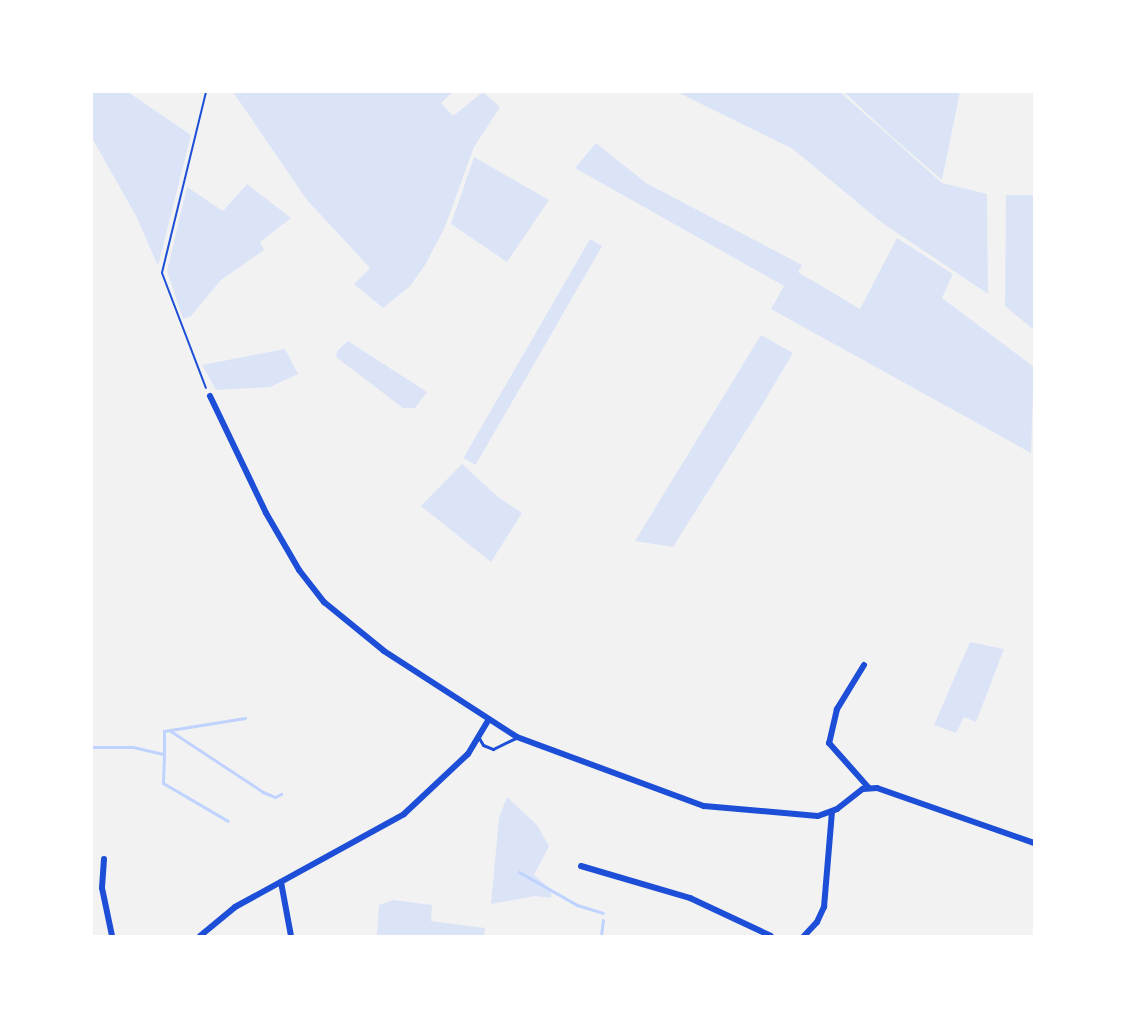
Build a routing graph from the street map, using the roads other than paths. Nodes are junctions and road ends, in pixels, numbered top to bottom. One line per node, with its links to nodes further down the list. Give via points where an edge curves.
1 (210, 396): 3 (street, via 266,513 318,595 361,635)
2 (864, 665): 6 (street, via 837,709 829,743)
3 (488, 722): 4 (street); 5 (street)
4 (479, 737): 5 (lane, via 482,744 492,749); 11 (street, via 468,754 404,814)
5 (517, 737): 7 (street, via 704,806 809,816)
6 (869, 788): 7 (street); 8 (street, via 905,796)
7 (832, 812): 16 (street, via 824,907)
8 (1035, 843)
9 (104, 859): 12 (street, via 102,888)
10 (581, 866): 15 (street, via 684,896)
11 (281, 882): 13 (street, via 230,911); 14 (street)
12 (112, 936)
13 (200, 936)
14 (291, 936)
15 (771, 936)
16 (804, 936)

